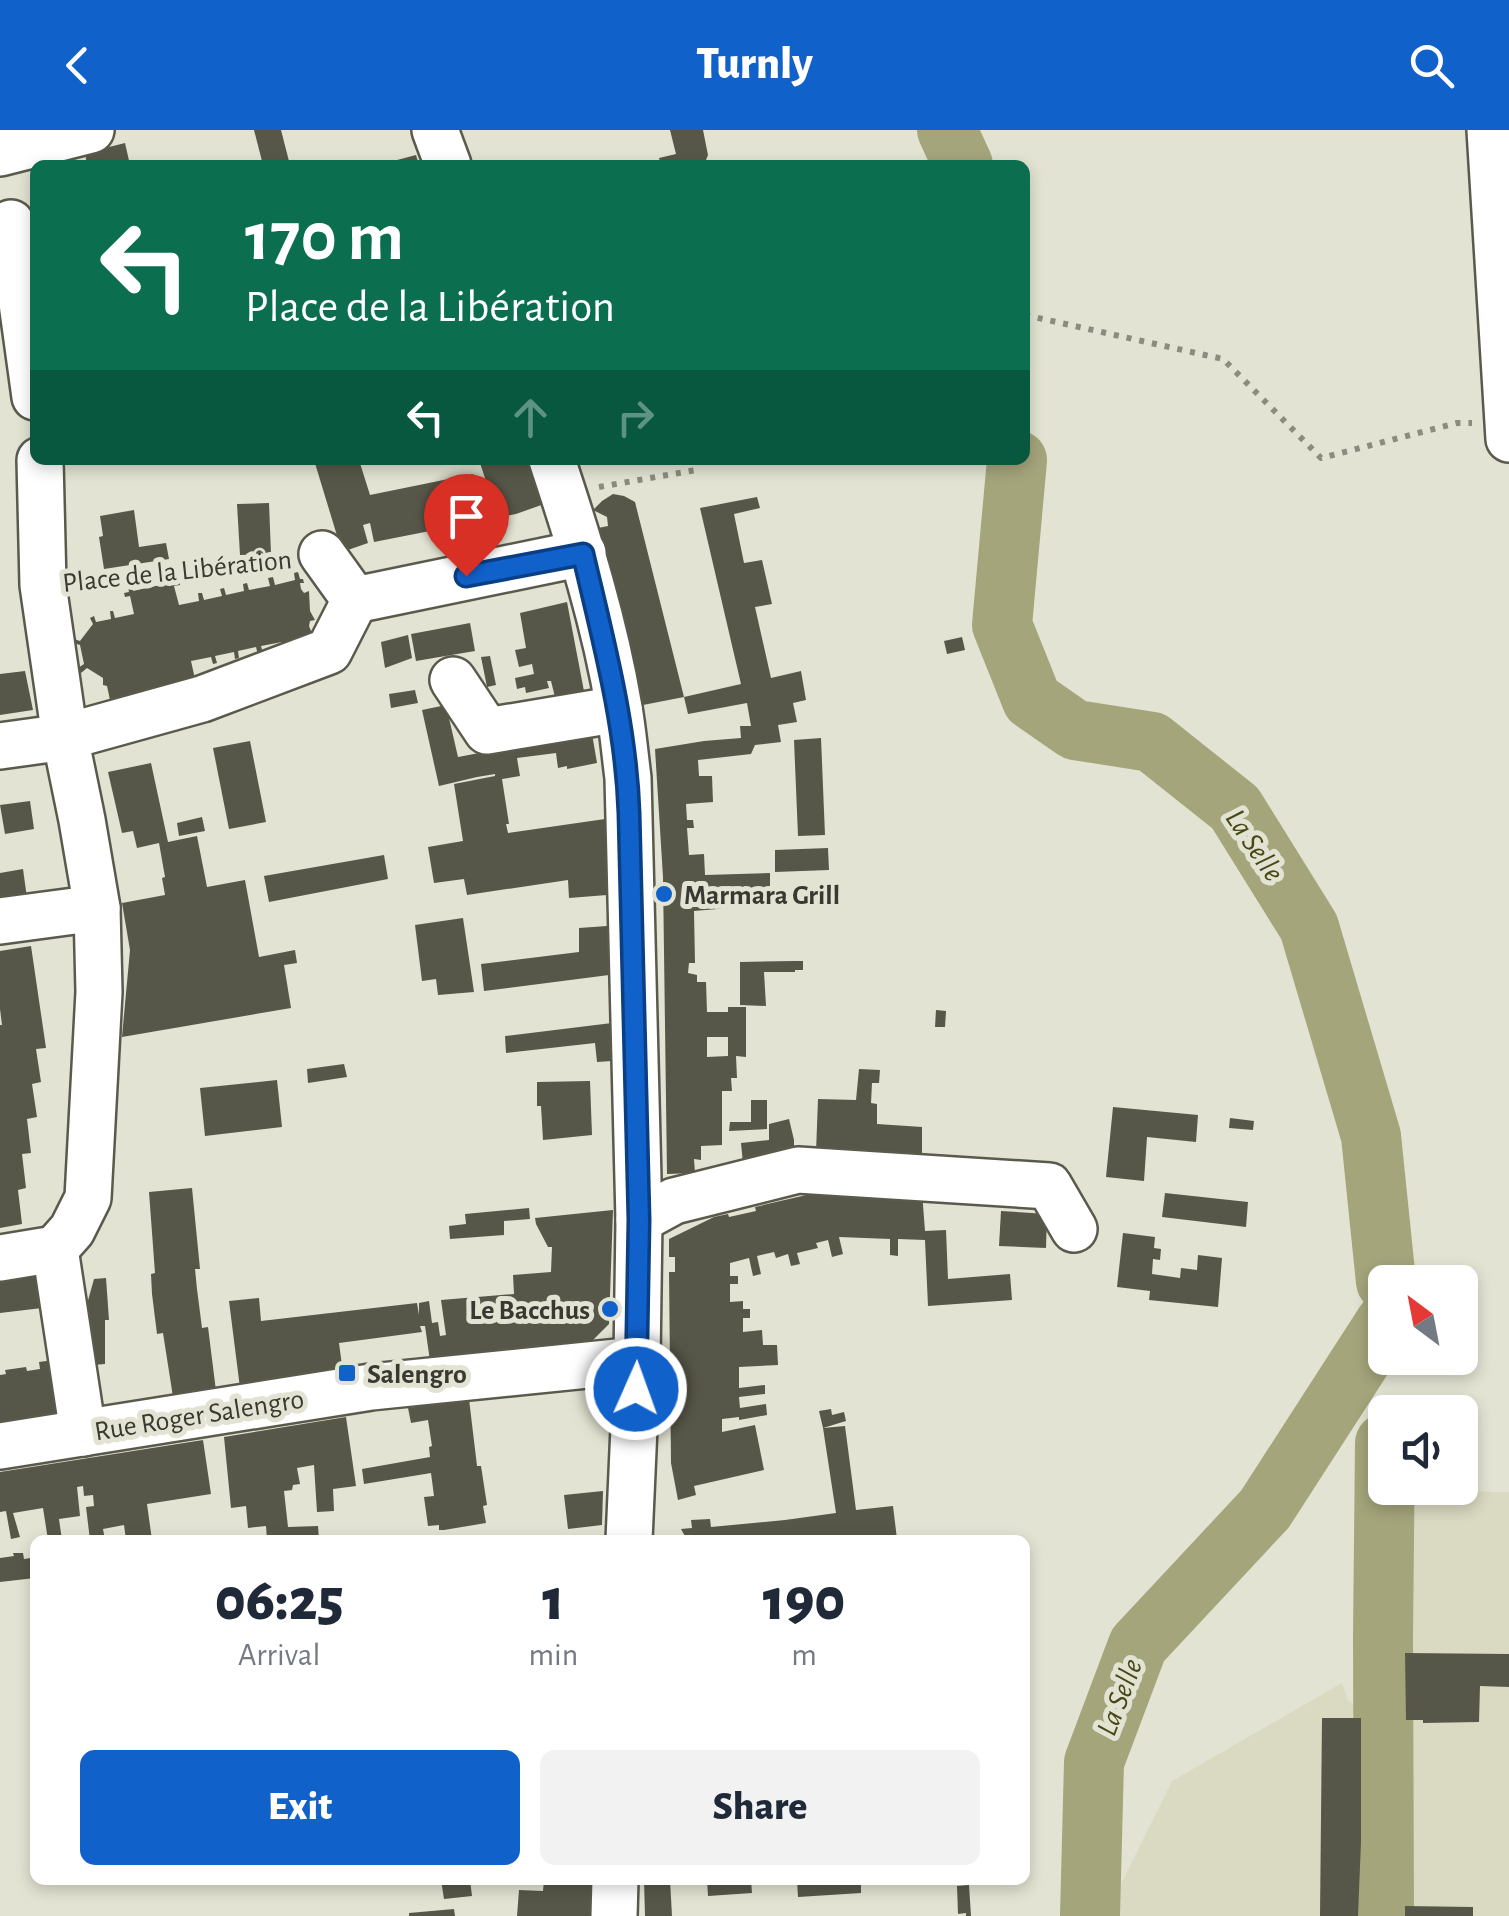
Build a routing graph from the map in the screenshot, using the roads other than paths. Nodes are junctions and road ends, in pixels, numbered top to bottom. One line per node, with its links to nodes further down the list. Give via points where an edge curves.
1 (91, 130): 4 (street)
2 (435, 130): 5 (street)
3 (1490, 130): 9 (street)
4 (0, 152)
5 (446, 160)
6 (0, 174): 7 (street)
7 (5, 224): 8 (street)
8 (30, 367)
9 (1508, 422): 10 (street)
10 (1509, 440)
11 (40, 465): 18 (street, Place de la Libération, via 44,585)
12 (558, 478): 14 (street)
13 (322, 554): 15 (street, Place de la Libération)
14 (583, 554): 15 (street); 17 (street)
15 (355, 600): 18 (street, via 329,651 202,698)
16 (453, 680): 17 (street, via 486,731)
17 (619, 709): 22 (street, via 628,778)
18 (65, 736): 19 (street); 20 (street, Place de la Libération)
19 (0, 746)
20 (97, 908): 21 (street); 24 (street, Place de la Libération, via 100,992 88,1198)
21 (0, 921)
22 (639, 1220): 23 (street, via 674,1200 798,1170 1049,1186); 26 (street)
23 (1074, 1229)
24 (55, 1249): 25 (street); 27 (street)
25 (0, 1258)
26 (637, 1360): 27 (street, Rue Roger Salengro, via 371,1387); 29 (street)
27 (82, 1433): 28 (street, Rue Roger Salengro)
28 (0, 1446)
29 (629, 1535)
30 (615, 1885): 31 (street)
31 (614, 1916)

